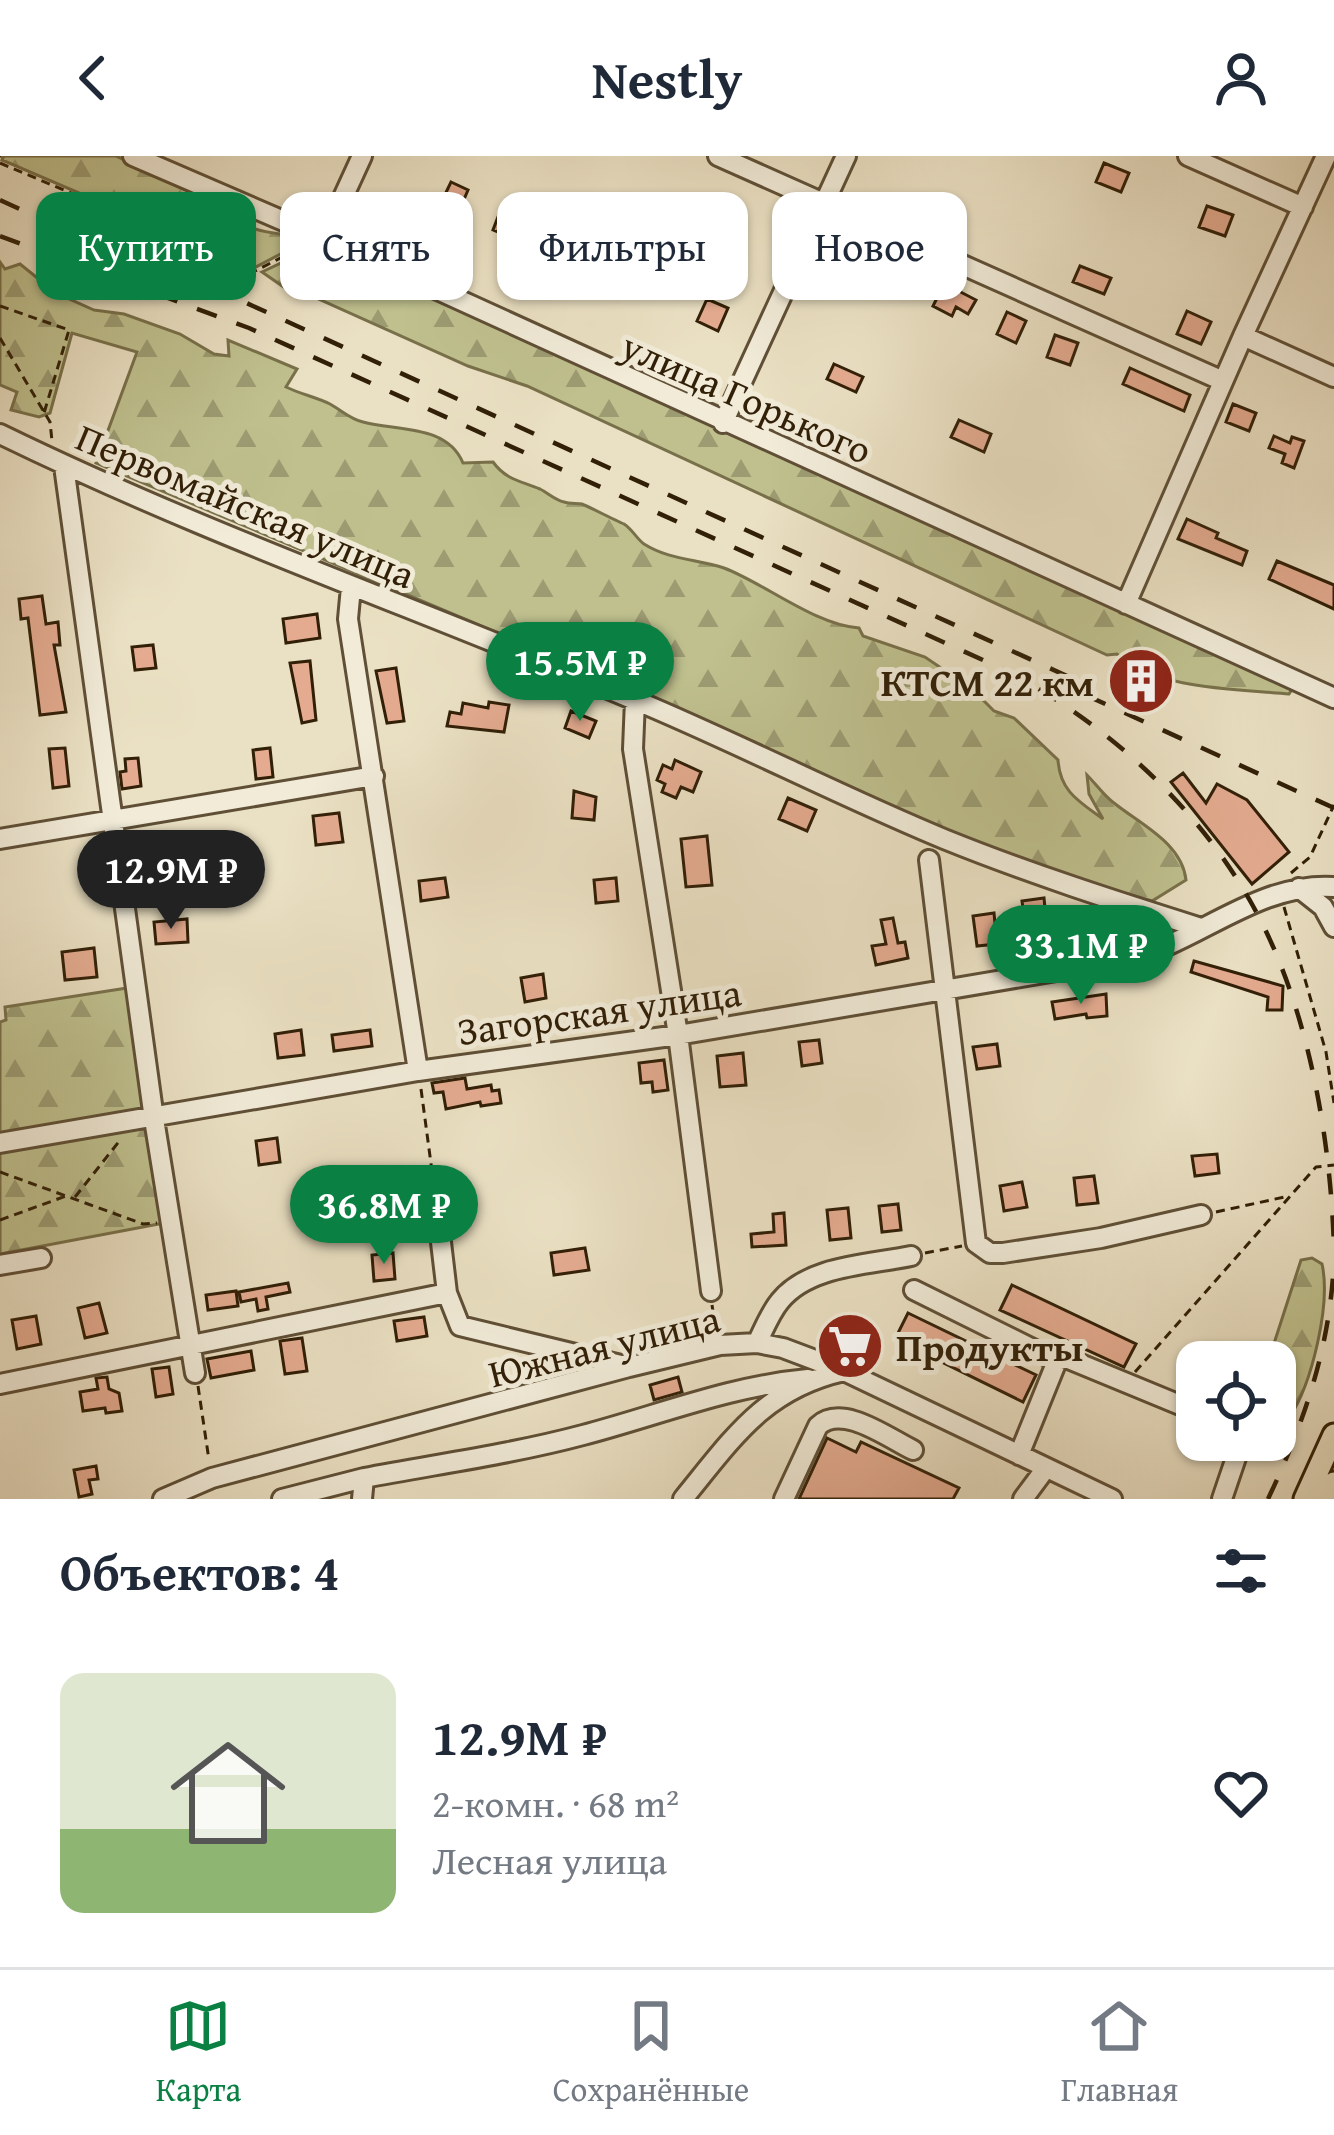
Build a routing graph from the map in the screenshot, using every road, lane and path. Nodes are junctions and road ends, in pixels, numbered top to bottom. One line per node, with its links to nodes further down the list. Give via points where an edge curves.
1 (134, 156): 12 (street, улица Горького)
2 (362, 156): 8 (street)
3 (718, 156): 9 (street)
4 (846, 156): 10 (street)
5 (1189, 156): 11 (street)
6 (1326, 156): 11 (street)
7 (0, 159): 13 (path, via 255,271)
8 (346, 192)
9 (798, 192)
10 (830, 192)
11 (1303, 207): 18 (street)
12 (280, 220)
13 (280, 259)
14 (967, 267): 21 (street)
15 (456, 300): 23 (street, улица Горького)
16 (780, 300): 23 (street)
17 (0, 306): 22 (path, via 69,330)
18 (1243, 336): 20 (street); 21 (street)
19 (0, 338): 22 (path)
20 (1334, 377)
21 (1222, 381): 27 (street)
22 (44, 413): 25 (path)
23 (723, 423): 27 (street, улица Горького)
24 (0, 434): 25 (street, Первомайская улица)
25 (60, 464): 26 (street, Первомайская улица); 32 (street)
26 (351, 587): 29 (street, Первомайская улица); 30 (street, via 348,619)
27 (1126, 604): 28 (street, улица Горького)
28 (1334, 698)
29 (635, 700): 38 (street, Первомайская улица, via 944,838); 40 (street, via 633,748)
30 (374, 776): 32 (street); 41 (street)
31 (1334, 805): 36 (path)
32 (115, 820): 33 (street); 43 (street)
33 (0, 839)
34 (929, 860): 39 (street)
35 (1334, 887): 36 (street)
36 (1285, 889): 37 (street, via 1323,908); 38 (street, Загорская улица); 42 (path)
37 (1334, 927)
38 (1201, 928): 39 (street, Загорская улица, via 1138,957)
39 (946, 989): 40 (street, Загорская улица); 54 (street)
40 (678, 1035): 41 (street, Загорская улица); 59 (street)
41 (418, 1071): 43 (street, Загорская улица); 50 (path)
42 (1334, 1102)
43 (144, 1120): 44 (street, Загорская улица); 49 (path); 53 (street)
44 (0, 1143)
45 (1334, 1165): 48 (path, via 1316,1167)
46 (0, 1172): 47 (path)
47 (66, 1196): 49 (path); 52 (path)
48 (1290, 1196): 51 (path); 69 (path)
49 (74, 1198): 53 (path, via 143,1224)
50 (436, 1200): 60 (street)
51 (1201, 1215): 54 (street, via 1003,1253)
52 (0, 1220)
53 (170, 1222): 62 (street)
54 (976, 1243): 55 (path)
55 (911, 1256): 61 (street, via 801,1282)
56 (41, 1258): 57 (street)
57 (0, 1265)
58 (914, 1290): 64 (street)
59 (711, 1291): 63 (path)
60 (447, 1293): 62 (street); 65 (street, via 460,1326 473,1332)
61 (757, 1342): 63 (street, Южная улица); 66 (street, Южная улица)
62 (190, 1343): 67 (street); 70 (street)
63 (720, 1345): 65 (street, Южная улица)
64 (1057, 1361): 69 (street); 75 (street)
65 (629, 1367): 79 (street, Южная улица)
66 (844, 1371): 68 (street); 75 (street, Южная улица)
67 (196, 1373): 79 (path)
68 (808, 1379): 80 (street, via 716,1395 580,1436); 84 (street, via 763,1408)
69 (1126, 1382): 71 (street)
70 (0, 1384)
71 (1176, 1403)
72 (1334, 1420): 78 (street)
73 (1334, 1436): 78 (main road)
74 (914, 1450): 85 (street, via 842,1416 826,1418)
75 (1019, 1455): 77 (street, Южная улица)
76 (1235, 1461): 88 (street)
77 (1046, 1468): 86 (street); 87 (street, Южная улица)
78 (1326, 1477): 89 (main road); 90 (main road)
79 (212, 1478): 81 (street, Южная улица)
80 (364, 1478): 82 (street); 83 (street)
81 (163, 1499)
82 (282, 1499)
83 (362, 1499)
84 (683, 1499)
85 (784, 1499)
86 (1023, 1499)
87 (1112, 1499)
88 (1222, 1499)
89 (1305, 1499)
90 (1326, 1499)

